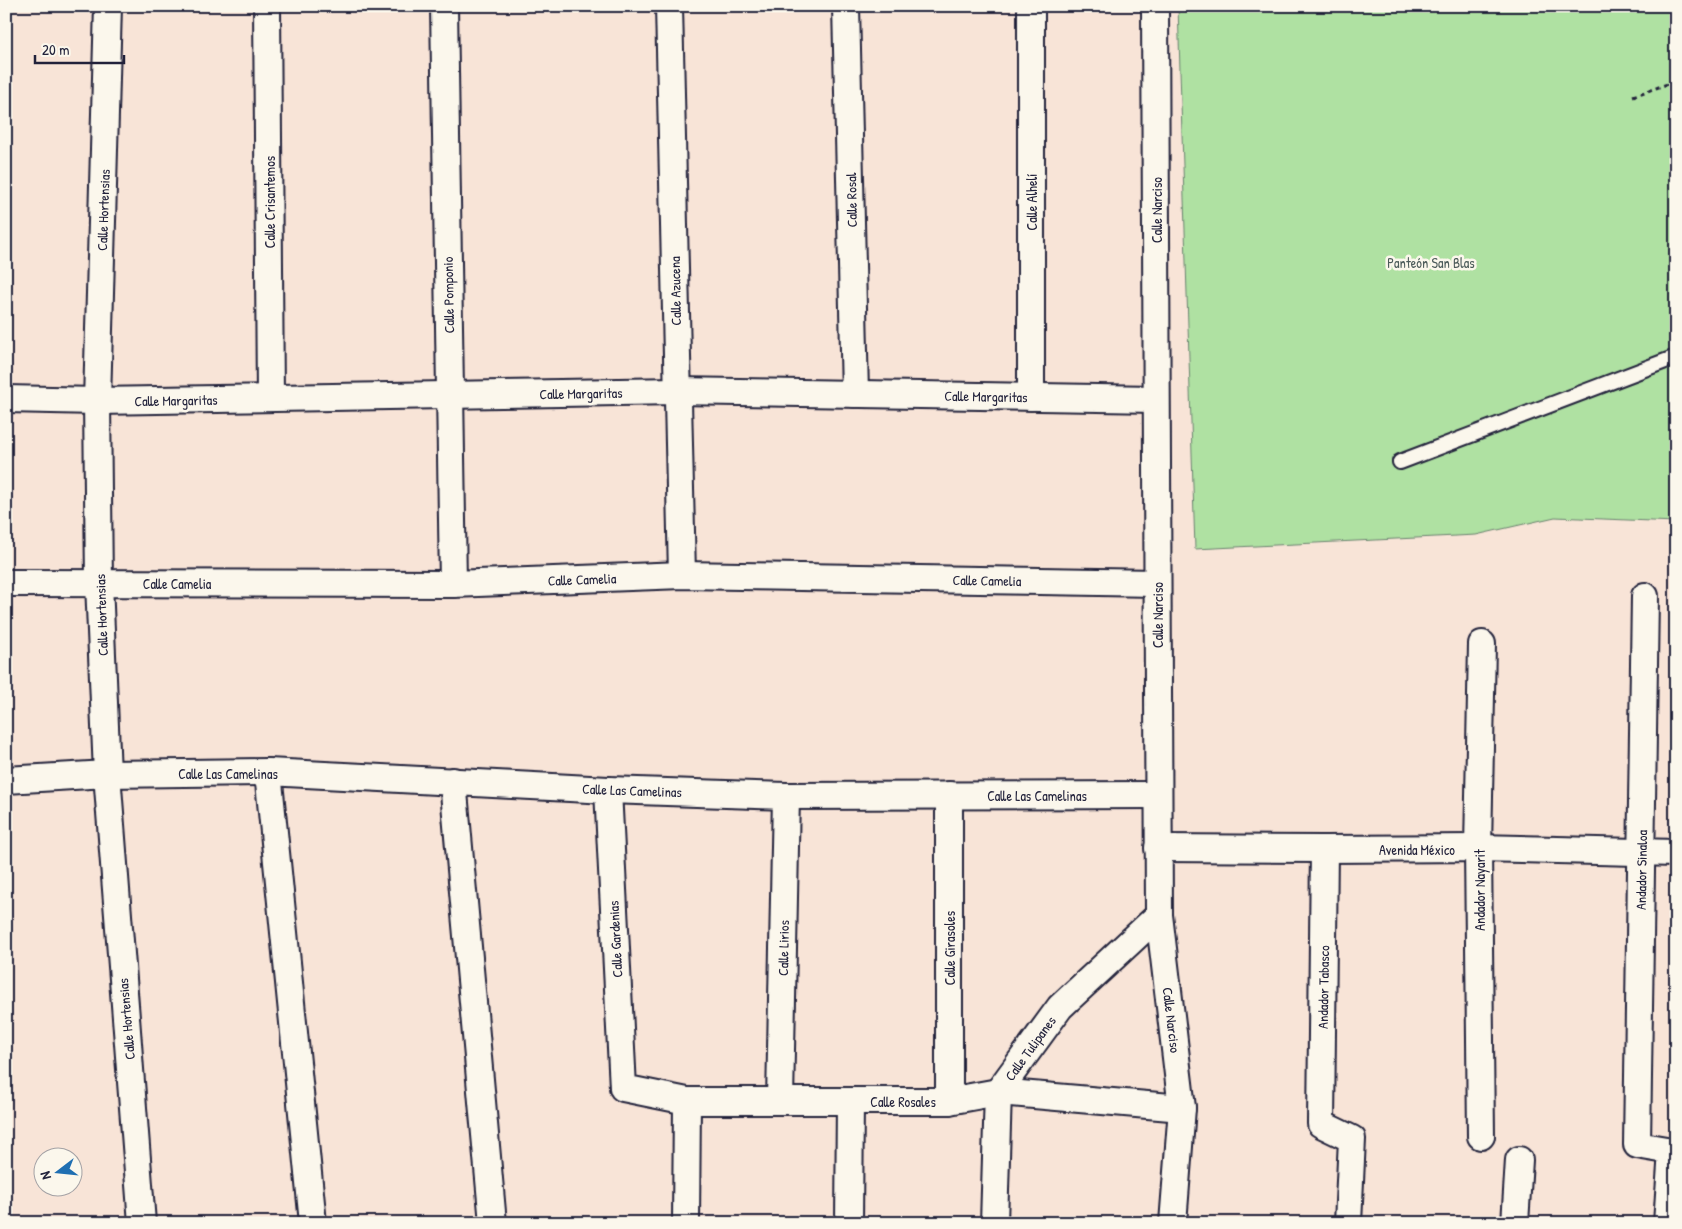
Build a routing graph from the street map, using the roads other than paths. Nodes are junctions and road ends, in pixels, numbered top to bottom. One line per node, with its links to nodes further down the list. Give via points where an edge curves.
1 (108, 6): 16 (street, Calle Hortensias)
2 (267, 6): 13 (street, Calle Crisantemos)
3 (444, 6): 11 (street, Calle Pomponio)
4 (669, 6): 9 (street, Calle Azucena)
5 (846, 6): 10 (street, Calle Rosal)
6 (1031, 6): 12 (street, Calle Alhelí)
7 (1155, 6): 14 (street, Calle Narciso)
8 (1676, 357): 17 (lane)
9 (677, 391): 10 (street, Calle Margaritas); 11 (street, Calle Margaritas); 18 (street, Calle Azucena)
10 (855, 394): 12 (street, Calle Margaritas)
11 (450, 395): 13 (street, Calle Margaritas); 22 (street, Calle Pomponio)
12 (1031, 397): 14 (street, Calle Margaritas)
13 (270, 398): 16 (street, Calle Margaritas)
14 (1156, 399): 21 (street, Calle Narciso)
15 (6, 400): 16 (street, Calle Margaritas)
16 (97, 401): 20 (street, Calle Hortensias)
17 (1400, 462)
18 (682, 576): 21 (street, Calle Camelia); 22 (street, Calle Camelia)
19 (6, 583): 20 (street, Calle Camelia)
20 (99, 583): 22 (street, Calle Camelia); 26 (street, Calle Hortensias)
21 (1157, 583): 30 (street, Calle Narciso)
22 (453, 584)
23 (1645, 596): 36 (street, Andador Sinaloa)
24 (1482, 644): 34 (street, Andador Nayarit)
25 (268, 772): 26 (street, Calle Las Camelinas); 28 (street, Calle Las Camelinas); 49 (street)
26 (107, 774): 27 (street, Calle Las Camelinas); 48 (street, Calle Hortensias)
27 (6, 780)
28 (454, 781): 29 (street, Calle Las Camelinas); 50 (street)
29 (608, 790): 32 (street, Calle Las Camelinas); 39 (street, Calle Gardenias)
30 (1158, 794): 31 (street, Calle Las Camelinas); 33 (street, Calle Narciso)
31 (949, 795): 32 (street, Calle Las Camelinas); 44 (street, Calle Girasoles)
32 (786, 796): 42 (street, Calle Lirios)
33 (1158, 848): 35 (street, Avenida México); 38 (street, Calle Narciso)
34 (1478, 848): 35 (street, Avenida México); 36 (street, Avenida México); 46 (street, Andador Nayarit)
35 (1324, 849): 55 (street, Andador Tabasco, via 1321,1124 1352,1139)
36 (1641, 853): 37 (street, Avenida México); 57 (street, Andador Sinaloa, via 1637,1145 1672,1151)
37 (1676, 853)
38 (1159, 914): 40 (street, Calle Tulipanes, via 1060,1007); 45 (street, Calle Narciso)
39 (623, 1088): 41 (street, Calle Rosales)
40 (998, 1092): 44 (street, Calle Rosales); 45 (street, Calle Rosales); 53 (street, Calle Tulipanes)
41 (687, 1101): 42 (street, Calle Rosales); 51 (street)
42 (780, 1101): 43 (street, Calle Rosales)
43 (850, 1101): 44 (street, Calle Rosales); 52 (street)
44 (949, 1101)
45 (1182, 1108): 54 (street, Calle Narciso)
46 (1480, 1136)
47 (1519, 1160): 56 (street)
48 (142, 1223)
49 (313, 1223)
50 (493, 1223)
51 (686, 1223)
52 (849, 1223)
53 (994, 1223)
54 (1172, 1223)
55 (1348, 1223)
56 (1515, 1223)
57 (1667, 1223)

